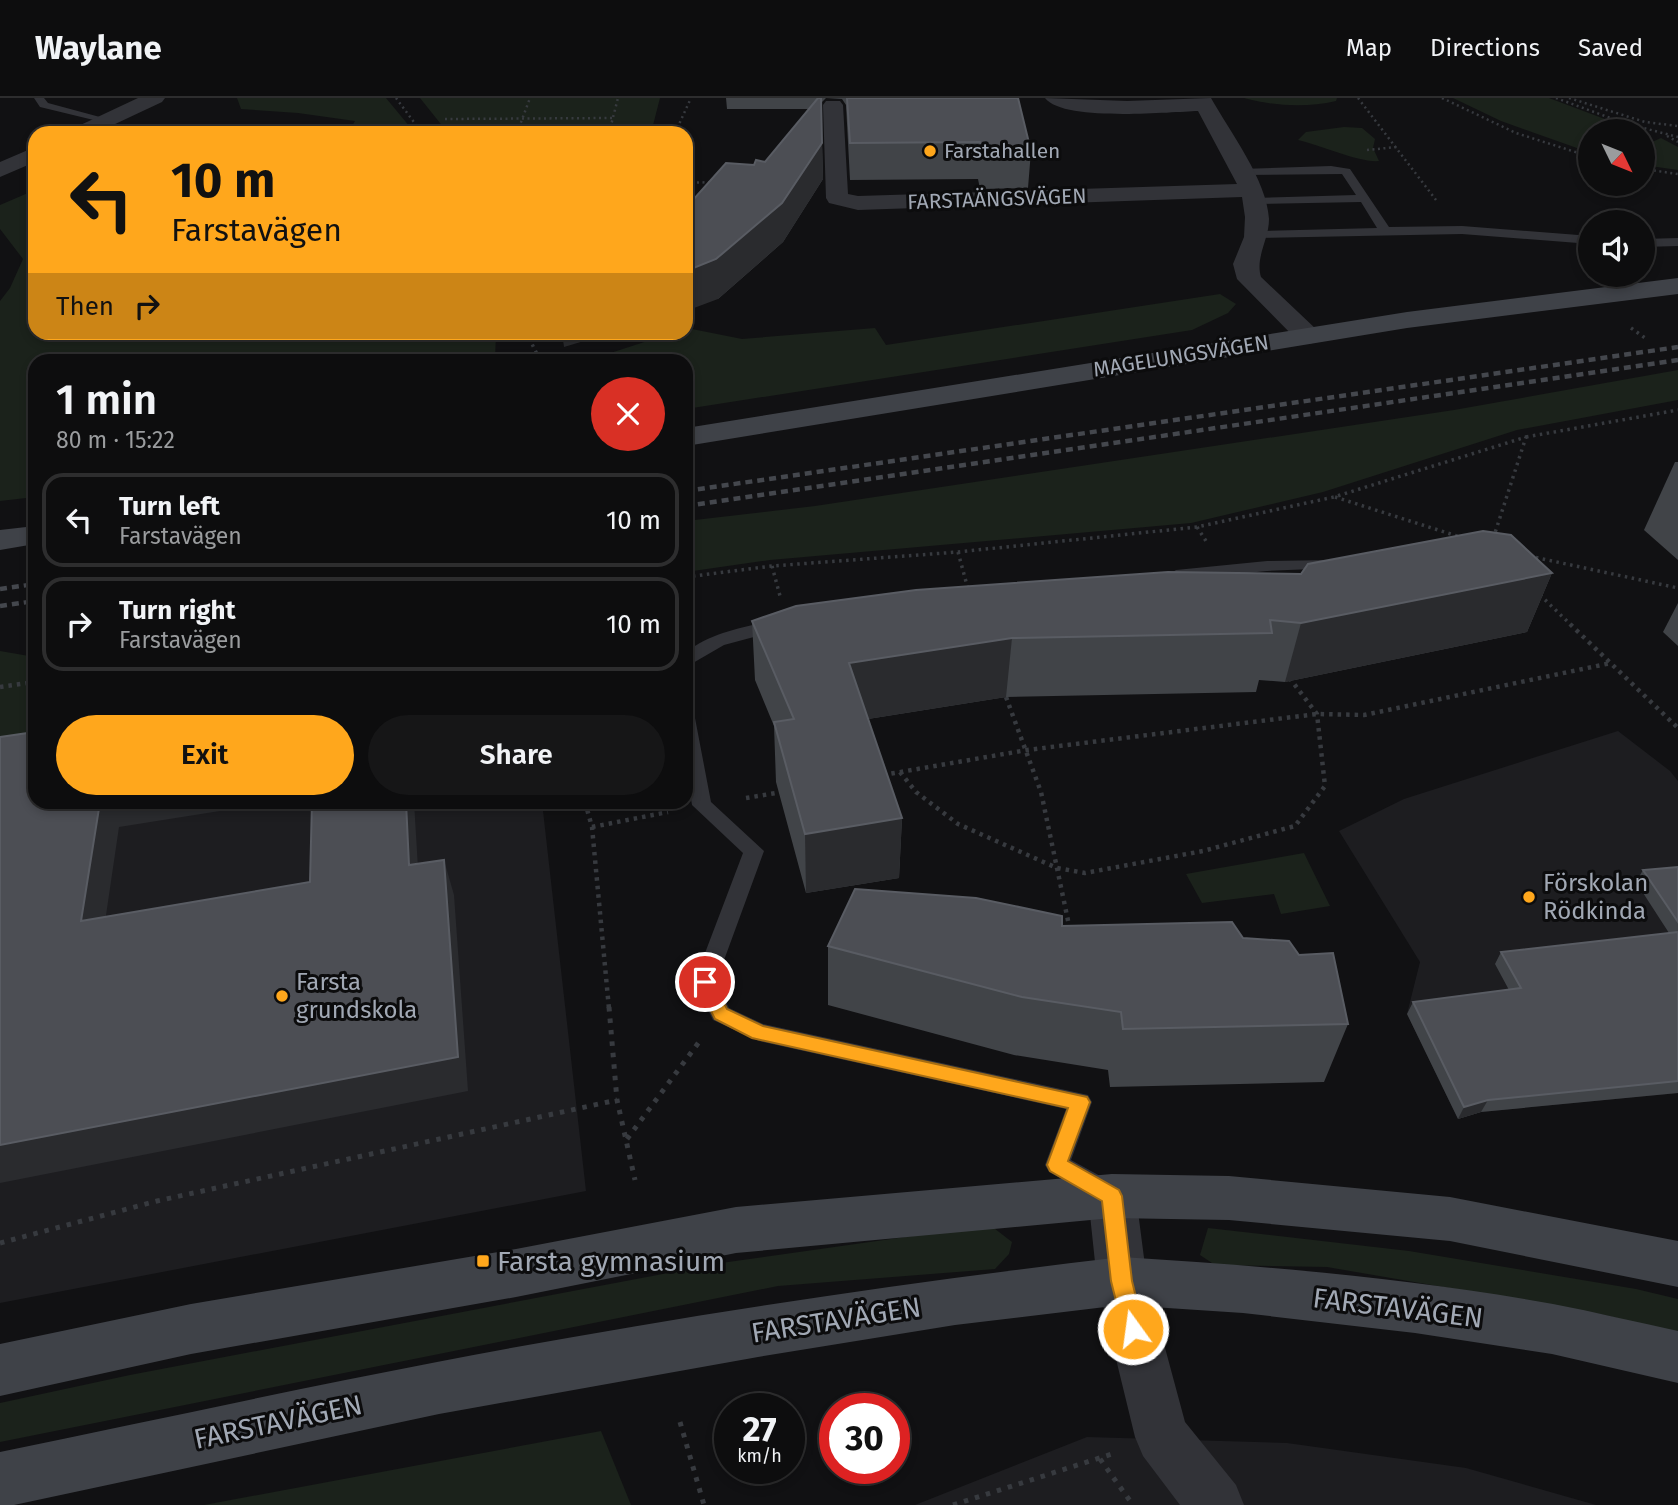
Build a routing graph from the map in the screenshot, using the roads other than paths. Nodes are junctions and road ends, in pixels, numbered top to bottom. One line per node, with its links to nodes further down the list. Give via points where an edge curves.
1 (39, 98): 6 (lane, via 44,105)
2 (155, 98): 6 (street)
3 (1055, 98): 4 (street, via 1091,106)
4 (1202, 101): 10 (street)
5 (833, 105): 10 (street, FARSTAÄNGSVÄGEN, via 837,198 858,203)
6 (106, 120): 7 (street)
7 (94, 126)
8 (28, 157): 9 (street)
9 (0, 170)
10 (1249, 188): 11 (lane); 11 (lane, via 1331,169 1346,171); 13 (street)
11 (1364, 198): 12 (lane)
12 (1385, 231): 13 (lane); 14 (lane, via 1462,230)
13 (1256, 235): 18 (street, via 1245,264 1249,279)
14 (1578, 239)
15 (1678, 242): 16 (lane)
16 (1655, 243)
17 (1678, 286): 18 (street, MAGELUNGSVÄGEN)
18 (1308, 335): 19 (street, MAGELUNGSVÄGEN)
19 (693, 436)
20 (28, 536): 21 (street)
21 (0, 540)
22 (1350, 564): 23 (lane, via 1267,566)
23 (1156, 578)
24 (799, 621): 25 (lane, via 737,634)
25 (693, 655)
26 (693, 756): 27 (lane, via 702,805 754,851 705,982 721,1014 759,1032 1080,1102 1057,1165)
27 (1112, 1196): 28 (street, via 1229,1198 1450,1219); 29 (street); 31 (street, via 736,1230 191,1329)
28 (1678, 1264)
29 (1122, 1281): 30 (street, FARSTAVÄGEN, via 1243,1289 1415,1309 1552,1329); 32 (street, FARSTAVÄGEN, via 955,1301 439,1388); 33 (street, via 1162,1437)
30 (1678, 1357)
31 (0, 1370)
32 (0, 1480)
33 (1216, 1505)

